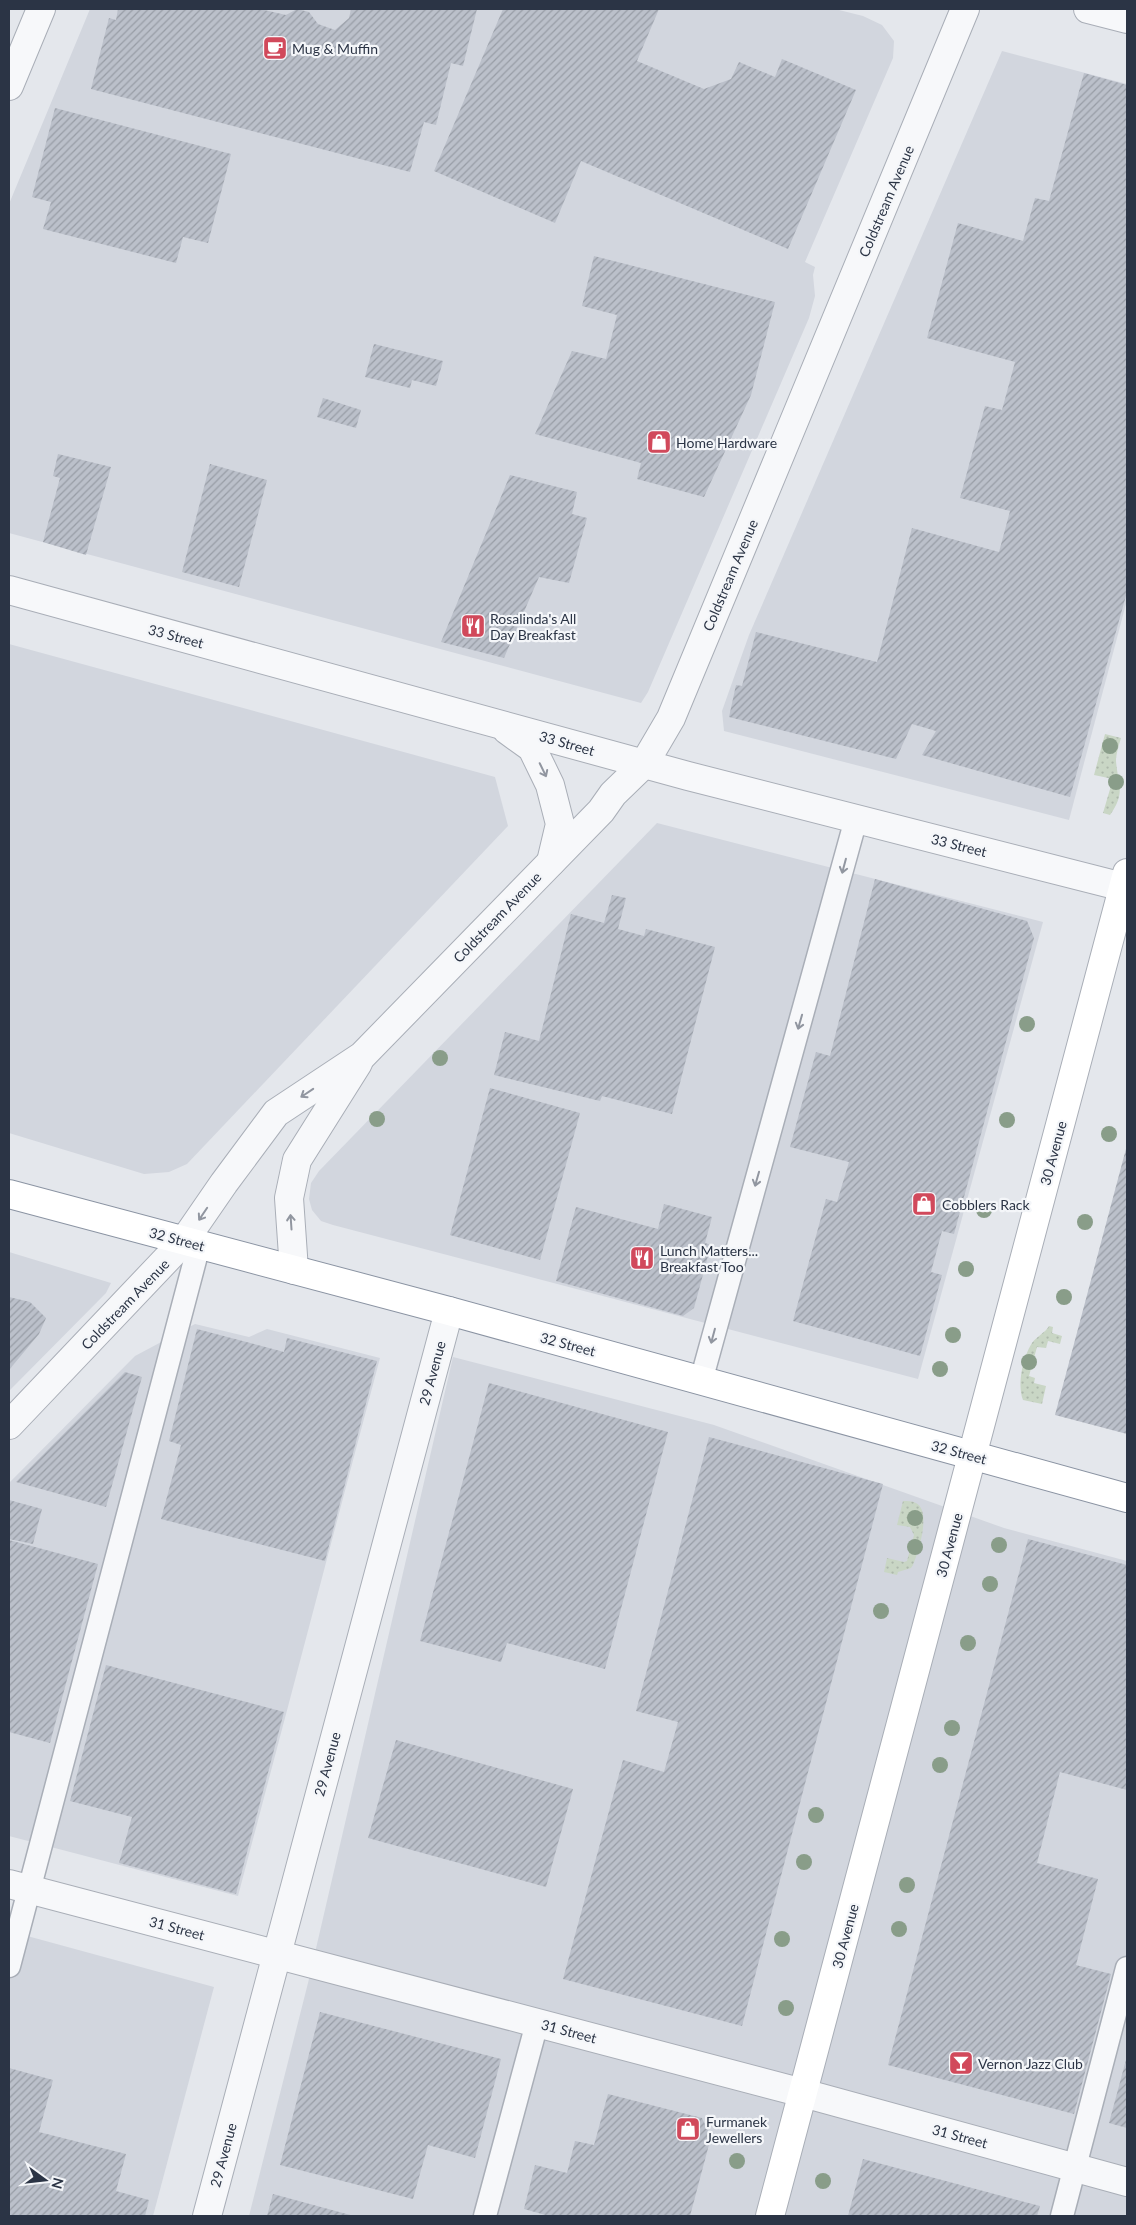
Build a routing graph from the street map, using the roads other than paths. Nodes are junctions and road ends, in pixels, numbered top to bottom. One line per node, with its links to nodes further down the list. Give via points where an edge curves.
1 (41, 9): 5 (street)
2 (965, 9): 8 (street, Coldstream Avenue, via 671,718)
3 (1088, 9): 4 (street)
4 (1127, 19)
5 (9, 86)
6 (9, 590): 7 (street, 33 Street)
7 (499, 723): 8 (street, 33 Street); 10 (street, one-way to 10, via 532,748 550,785 560,824)
8 (644, 764): 9 (street, 33 Street); 10 (street, Coldstream Avenue)
9 (856, 819): 11 (street, 33 Street); 17 (lane, one-way to 17)
10 (551, 862): 12 (street, Coldstream Avenue)
11 (1126, 882): 19 (main road, 30 Avenue)
12 (362, 1056): 14 (street, Coldstream Avenue, one-way to 14, via 276,1113 224,1183); 15 (street, Coldstream Avenue, one-way to 12, via 289,1198 297,1160)
13 (9, 1194): 14 (main road, 32 Street)
14 (192, 1243): 15 (main road, 32 Street); 18 (street, Coldstream Avenue); 21 (lane)
15 (294, 1270): 16 (main road, 32 Street)
16 (449, 1311): 17 (main road, 32 Street); 22 (street, 29 Avenue)
17 (701, 1381): 19 (main road, 32 Street)
18 (9, 1425)
19 (972, 1456): 20 (main road, 32 Street); 26 (main road, 30 Avenue)
20 (1127, 1498)
21 (19, 1887): 22 (street, 31 Street); 23 (lane)
22 (276, 1954): 25 (street, 31 Street); 29 (street, 29 Avenue)
23 (9, 1966)
24 (1127, 1968): 27 (lane)
25 (537, 2022): 26 (street, 31 Street); 30 (lane)
26 (802, 2093): 27 (street, 31 Street); 31 (main road, 30 Avenue)
27 (1074, 2168): 28 (street, 31 Street); 32 (lane)
28 (1127, 2182)
29 (207, 2216)
30 (486, 2216)
31 (770, 2216)
32 (1062, 2216)

